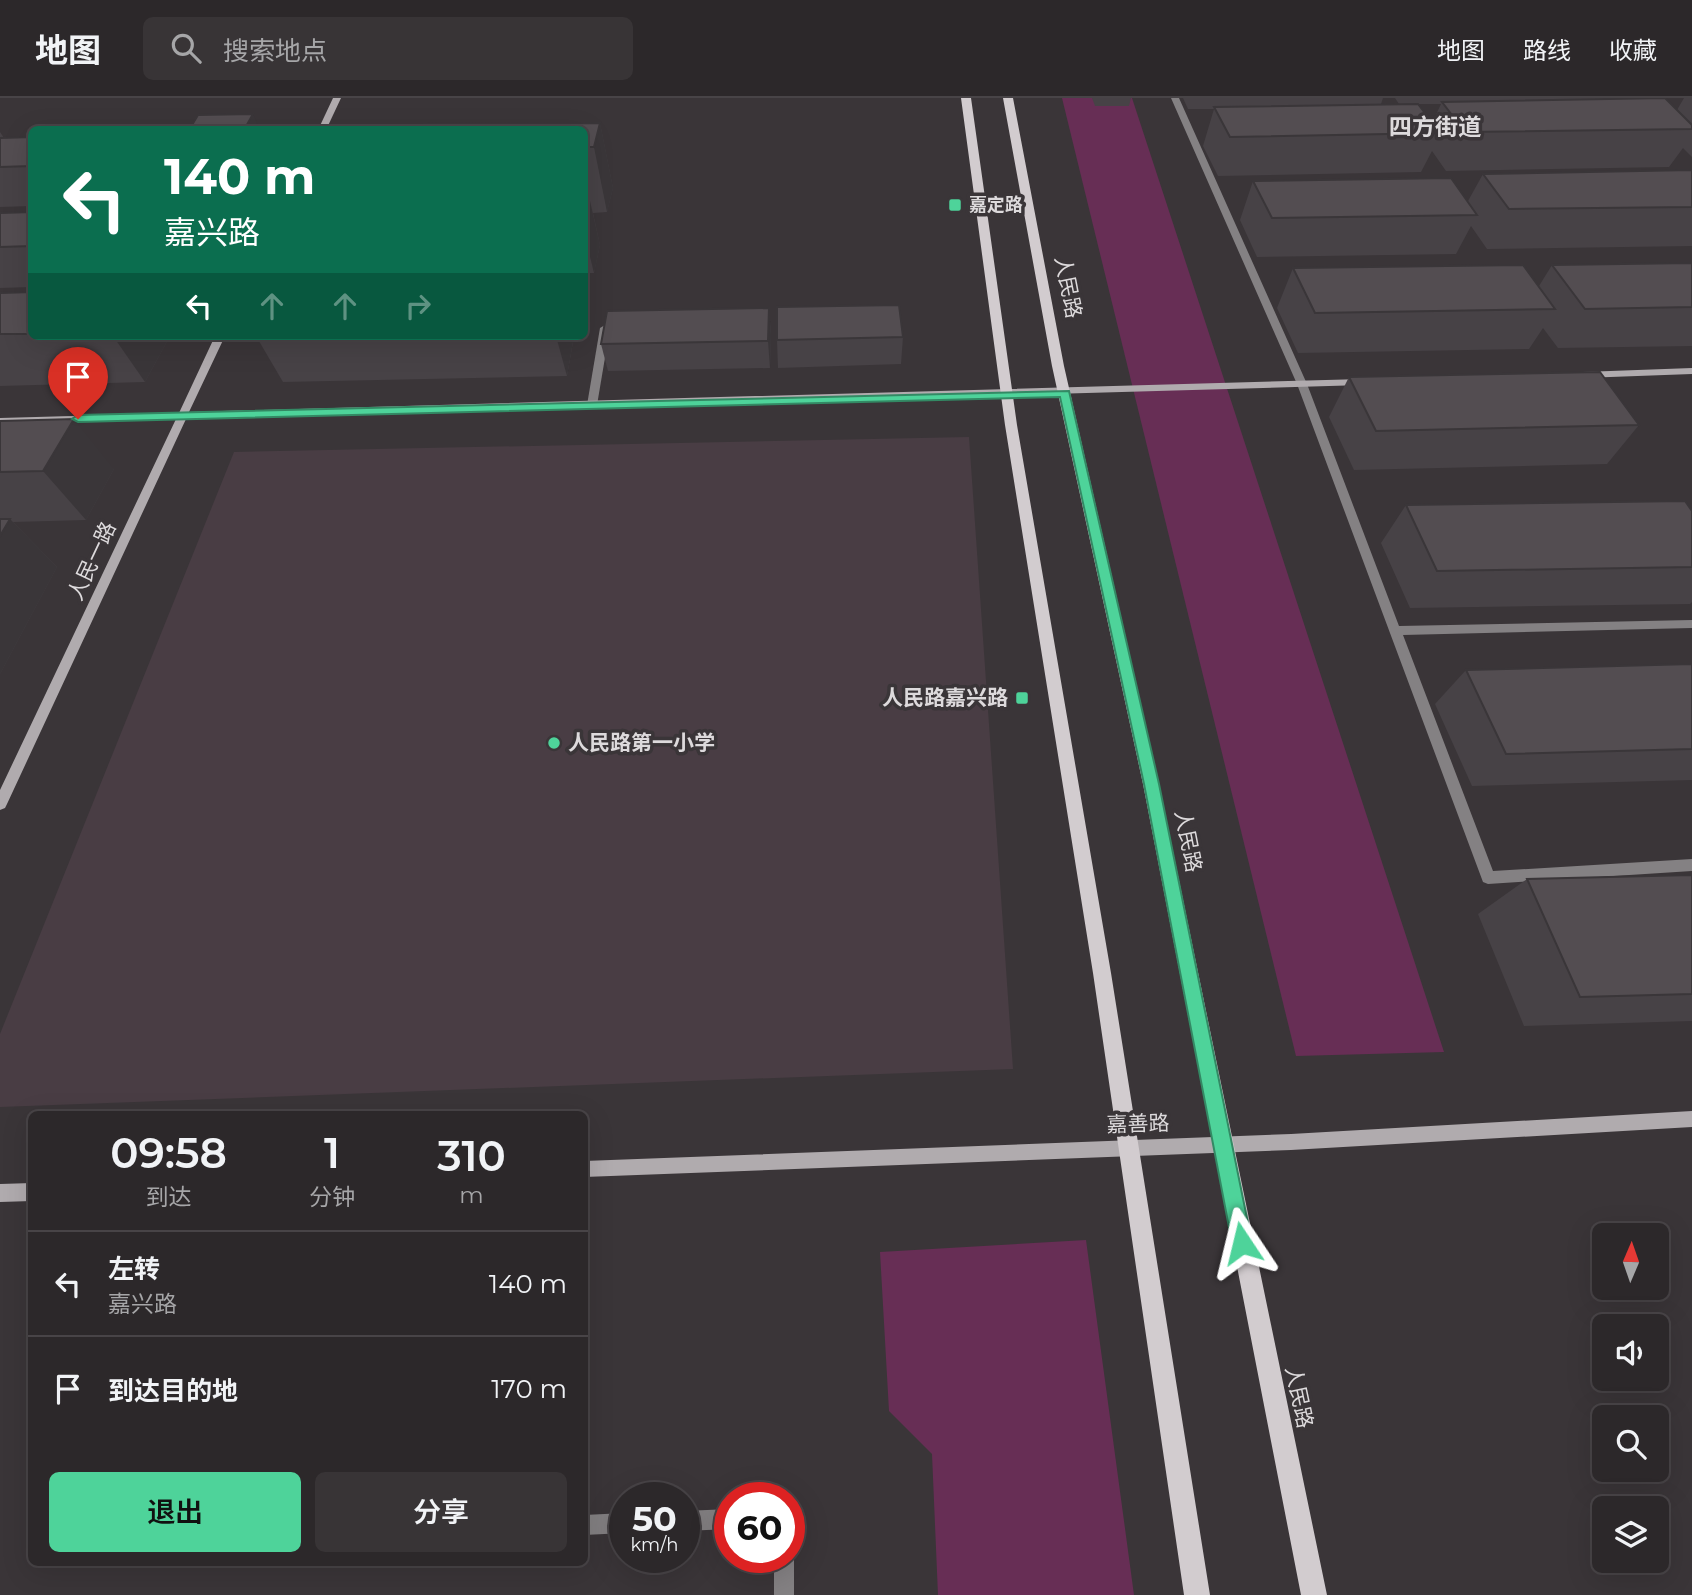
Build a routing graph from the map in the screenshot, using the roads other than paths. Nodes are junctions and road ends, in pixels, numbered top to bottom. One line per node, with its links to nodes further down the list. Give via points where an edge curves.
1 (337, 98): 5 (street)
2 (966, 98): 13 (main road)
3 (1008, 98): 12 (main road, 人民路)
4 (1175, 98): 11 (street)
5 (324, 126)
6 (606, 324): 14 (street)
7 (218, 340): 15 (street, 人民一路)
8 (1692, 371): 9 (street)
9 (1567, 375)
10 (1371, 382): 11 (street)
11 (1302, 384): 12 (street); 18 (street)
12 (1065, 393): 13 (street); 22 (main road, 人民路)
13 (1007, 394): 14 (street); 23 (main road)
14 (592, 405): 15 (street)
15 (181, 416): 16 (street); 19 (street, 人民一路)
16 (0, 421)
17 (1692, 624): 18 (street)
18 (1394, 631): 20 (street, via 1488,878)
19 (0, 804)
20 (1692, 865)
21 (1692, 1119): 22 (street, 嘉善路)
22 (1224, 1144): 23 (street, 嘉善路); 32 (main road, 人民路)
23 (1128, 1146): 24 (street, 嘉善路); 31 (main road)
24 (588, 1169)
25 (28, 1192): 26 (street)
26 (0, 1193)
27 (609, 1524): 28 (street)
28 (588, 1525)
29 (784, 1573): 30 (street)
30 (784, 1595)
31 (1197, 1595)
32 (1314, 1595)

